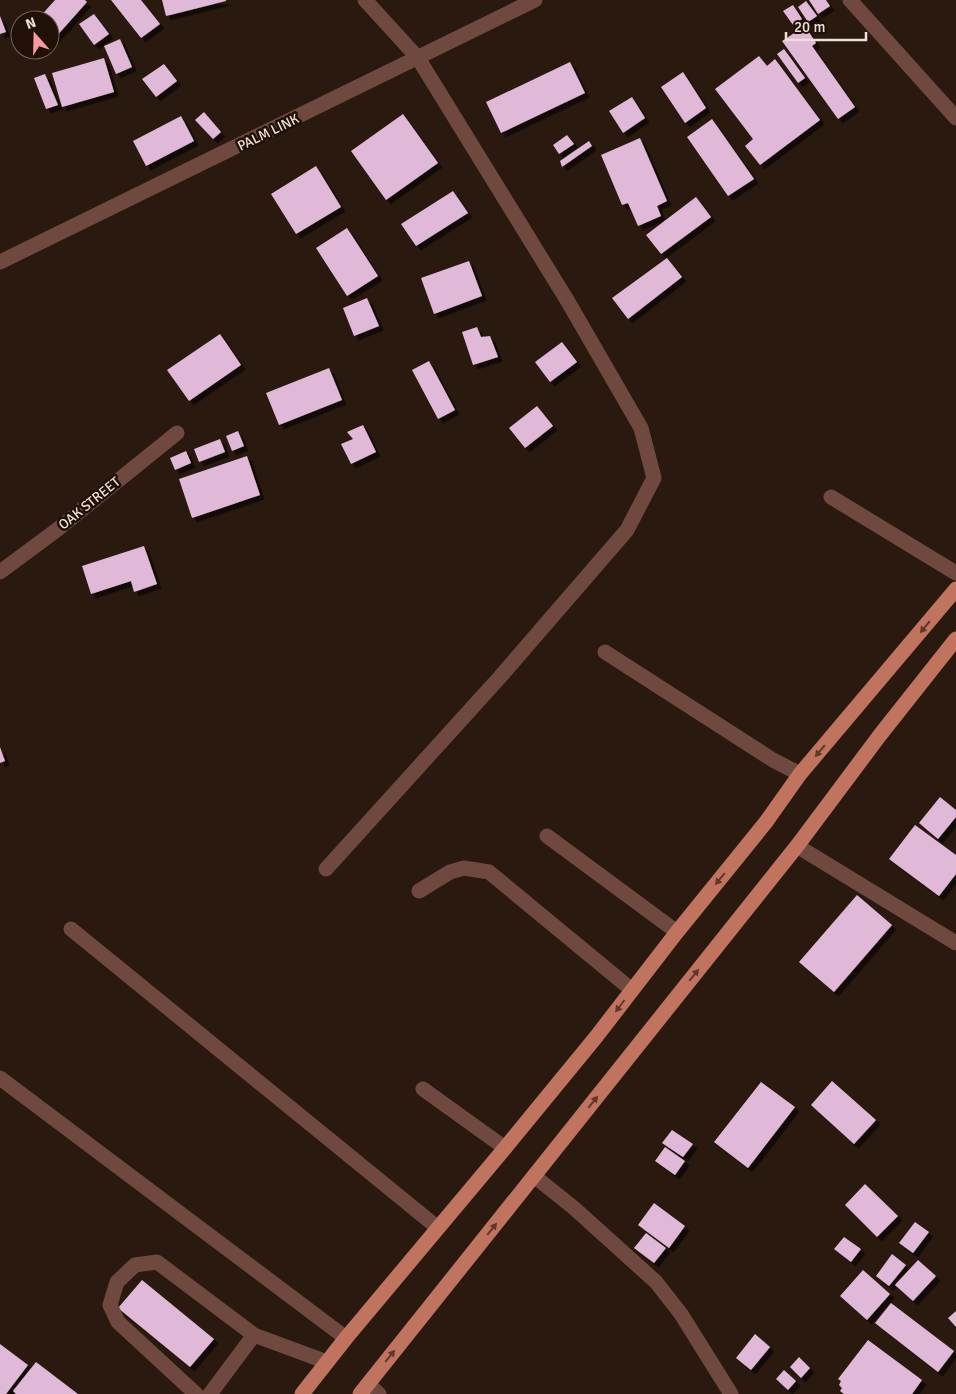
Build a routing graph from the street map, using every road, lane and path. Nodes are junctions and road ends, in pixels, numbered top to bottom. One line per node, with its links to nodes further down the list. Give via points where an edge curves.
1 (365, 0): 4 (street)
2 (535, 0): 4 (street, PALM LINK)
3 (850, 0): 5 (street)
4 (418, 58): 6 (street, PALM LINK); 17 (street, via 567,300 641,428 654,478 627,530 500,677)
5 (956, 118)
6 (0, 262)
7 (177, 433): 9 (street, OAK STREET)
8 (831, 497): 10 (street)
9 (0, 572)
10 (956, 573)
11 (956, 589): 14 (main road, one-way to 14)
12 (956, 641): 16 (main road)
13 (605, 652): 14 (street)
14 (800, 774): 20 (main road, one-way to 20, via 766,822)
15 (547, 836): 20 (street)
16 (797, 846): 21 (street); 26 (main road, one-way to 16)
17 (326, 869)
18 (419, 891): 22 (street, via 450,872 464,868 489,872)
19 (70, 929): 27 (street)
20 (677, 932): 22 (main road)
21 (956, 943)
22 (632, 990): 25 (main road, one-way to 25)
23 (0, 1078): 29 (street)
24 (423, 1089): 25 (street)
25 (506, 1148): 27 (main road)
26 (534, 1176): 31 (main road, one-way to 26); 35 (street, via 656,1282 681,1314)
27 (438, 1228): 29 (main road)
28 (254, 1335): 30 (street); 32 (street, via 157,1262 135,1265 117,1282 110,1305 118,1322); 33 (street)
29 (346, 1338): 30 (main road)
30 (327, 1362): 34 (main road)
31 (369, 1391)
32 (196, 1394)
33 (210, 1394)
34 (302, 1394)
35 (731, 1394)

